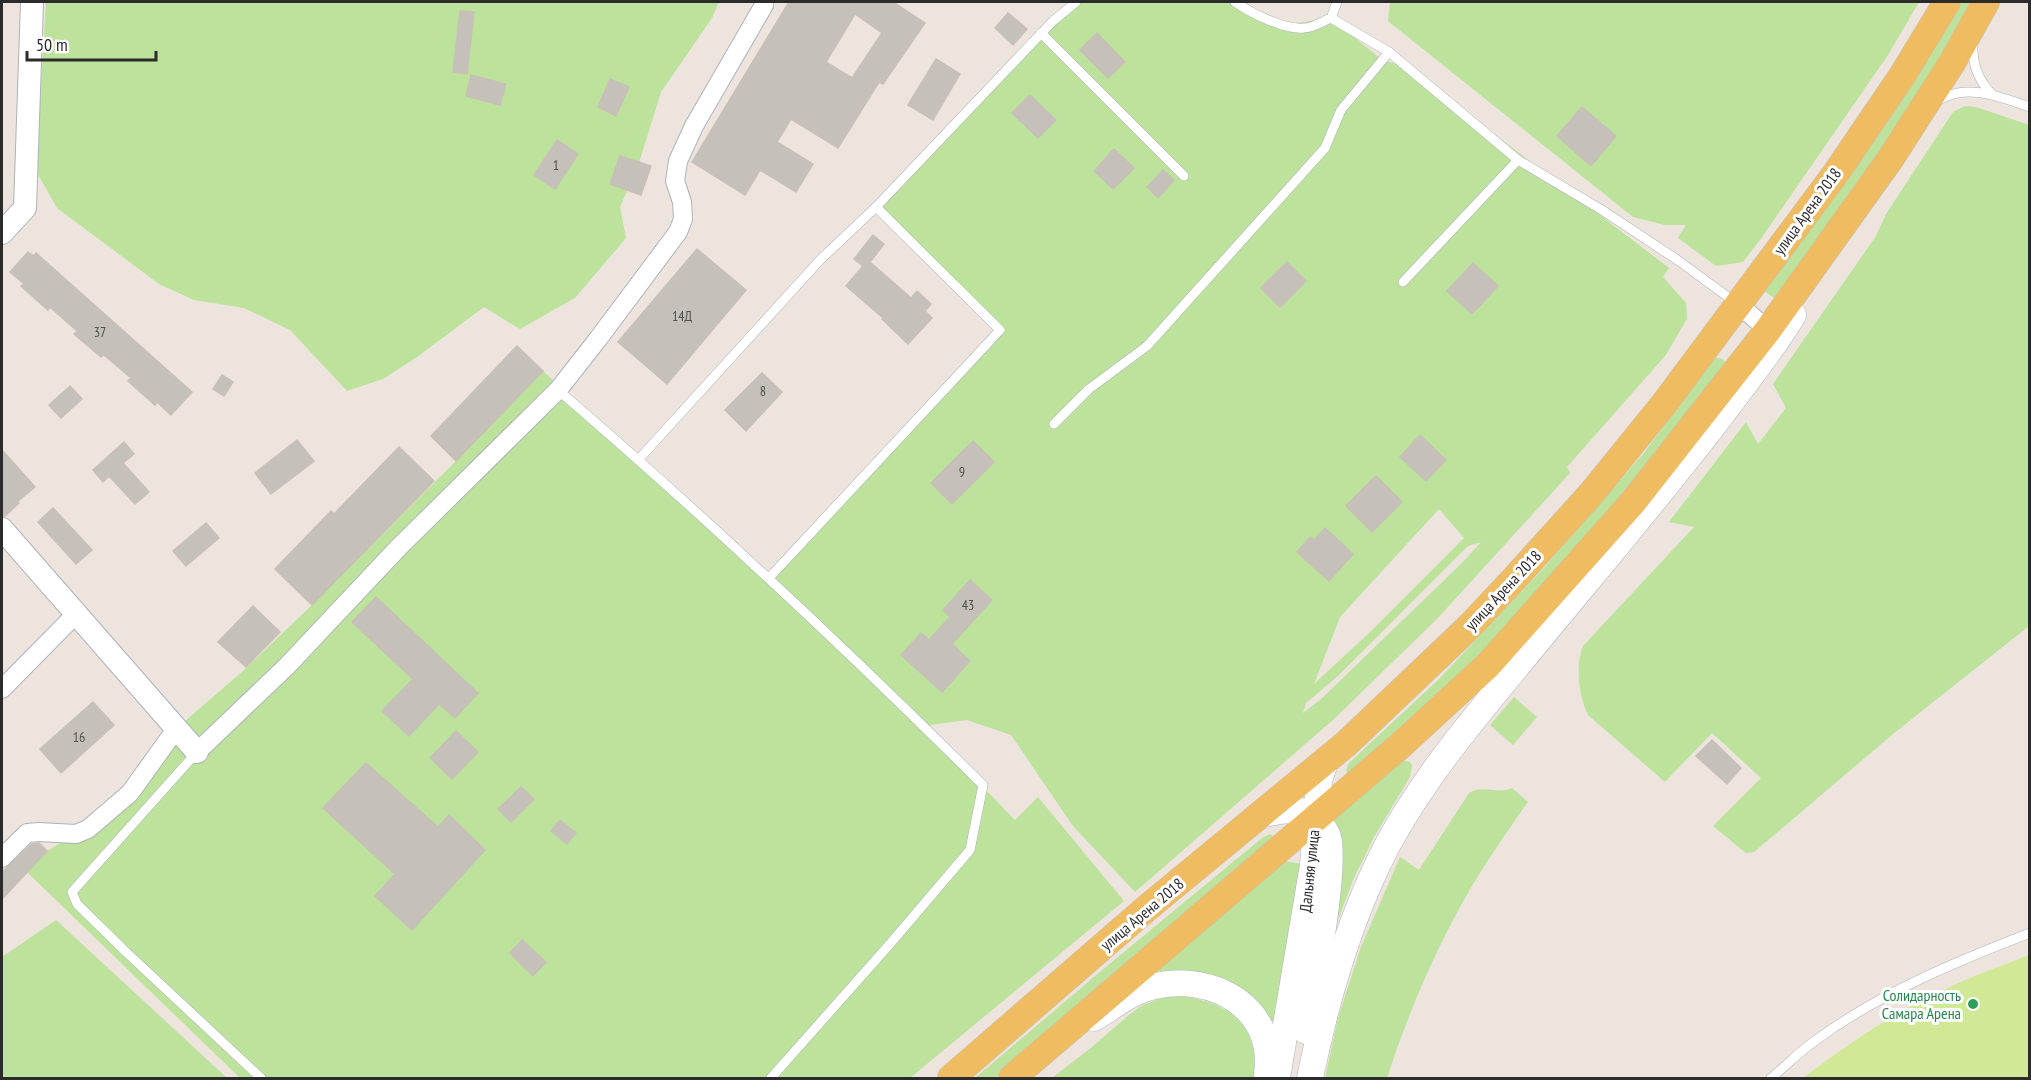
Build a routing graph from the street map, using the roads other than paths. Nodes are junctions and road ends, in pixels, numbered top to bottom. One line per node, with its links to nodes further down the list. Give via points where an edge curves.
1 (32, 2): 18 (street, via 25,208)
2 (764, 2): 22 (street, via 678,161 675,181 683,219 678,232)
3 (1076, 2): 9 (lane)
4 (1235, 2): 8 (lane, via 1281,25 1305,28)
5 (1338, 2): 8 (lane)
6 (1947, 2): 20 (main road, улица Арена 2018, via 1836,173)
7 (1980, 13): 11 (lane, via 1973,46 1977,73); 13 (main road)
8 (1331, 18): 10 (lane)
9 (1041, 33): 16 (lane); 17 (lane)
10 (1389, 52): 15 (lane); 23 (lane, via 1341,110 1325,148 1147,345 1089,389)
11 (1992, 94): 12 (lane); 13 (lane, via 1952,94)
12 (2030, 107)
13 (1913, 122): 14 (main road)
14 (1891, 158): 21 (main road); 44 (main road, via 1755,370 1651,505 1456,741 1418,794 1388,845 1343,951)
15 (1518, 160): 19 (lane); 20 (lane, via 1602,210)
16 (1185, 176)
17 (876, 207): 24 (lane, via 820,260); 26 (lane, via 1000,330)
18 (2, 233)
19 (1403, 282)
20 (1738, 304): 21 (street); 31 (main road, улица Арена 2018, via 1591,495 1470,626)
21 (1768, 330): 33 (main road, via 1633,502 1488,664)
22 (558, 390): 24 (lane); 30 (street, via 398,548 287,666)
23 (1054, 424)
24 (639, 459): 26 (lane)
25 (2, 529): 27 (street)
26 (769, 578): 38 (lane, via 983,785 970,850)
27 (75, 614): 28 (street); 29 (street)
28 (2, 689)
29 (176, 729): 30 (street); 34 (street, via 130,792 88,829 76,834 27,833)
30 (197, 752): 37 (lane, via 72,892 77,904)
31 (1326, 760): 32 (main road, улица Арена 2018); 33 (main road, via 1319,780)
32 (1262, 814): 33 (main road, via 1302,811); 39 (main road, улица Арена 2018)
33 (1315, 820): 36 (main road); 42 (main road, Дальняя улица, via 1313,865); 43 (main road, Дальняя улица, via 1327,834 1329,878)
34 (2, 858)
35 (2030, 933): 45 (lane, via 1887,994 1816,1040)
36 (1058, 1040): 40 (main road); 41 (main road, via 1152,986 1200,986 1221,990 1237,999 1254,1018 1264,1037 1269,1061)
37 (261, 1078)
38 (771, 1078)
39 (951, 1078)
40 (1012, 1078)
41 (1266, 1078)
42 (1277, 1078)
43 (1301, 1078)
44 (1310, 1078)
45 (1771, 1078)

